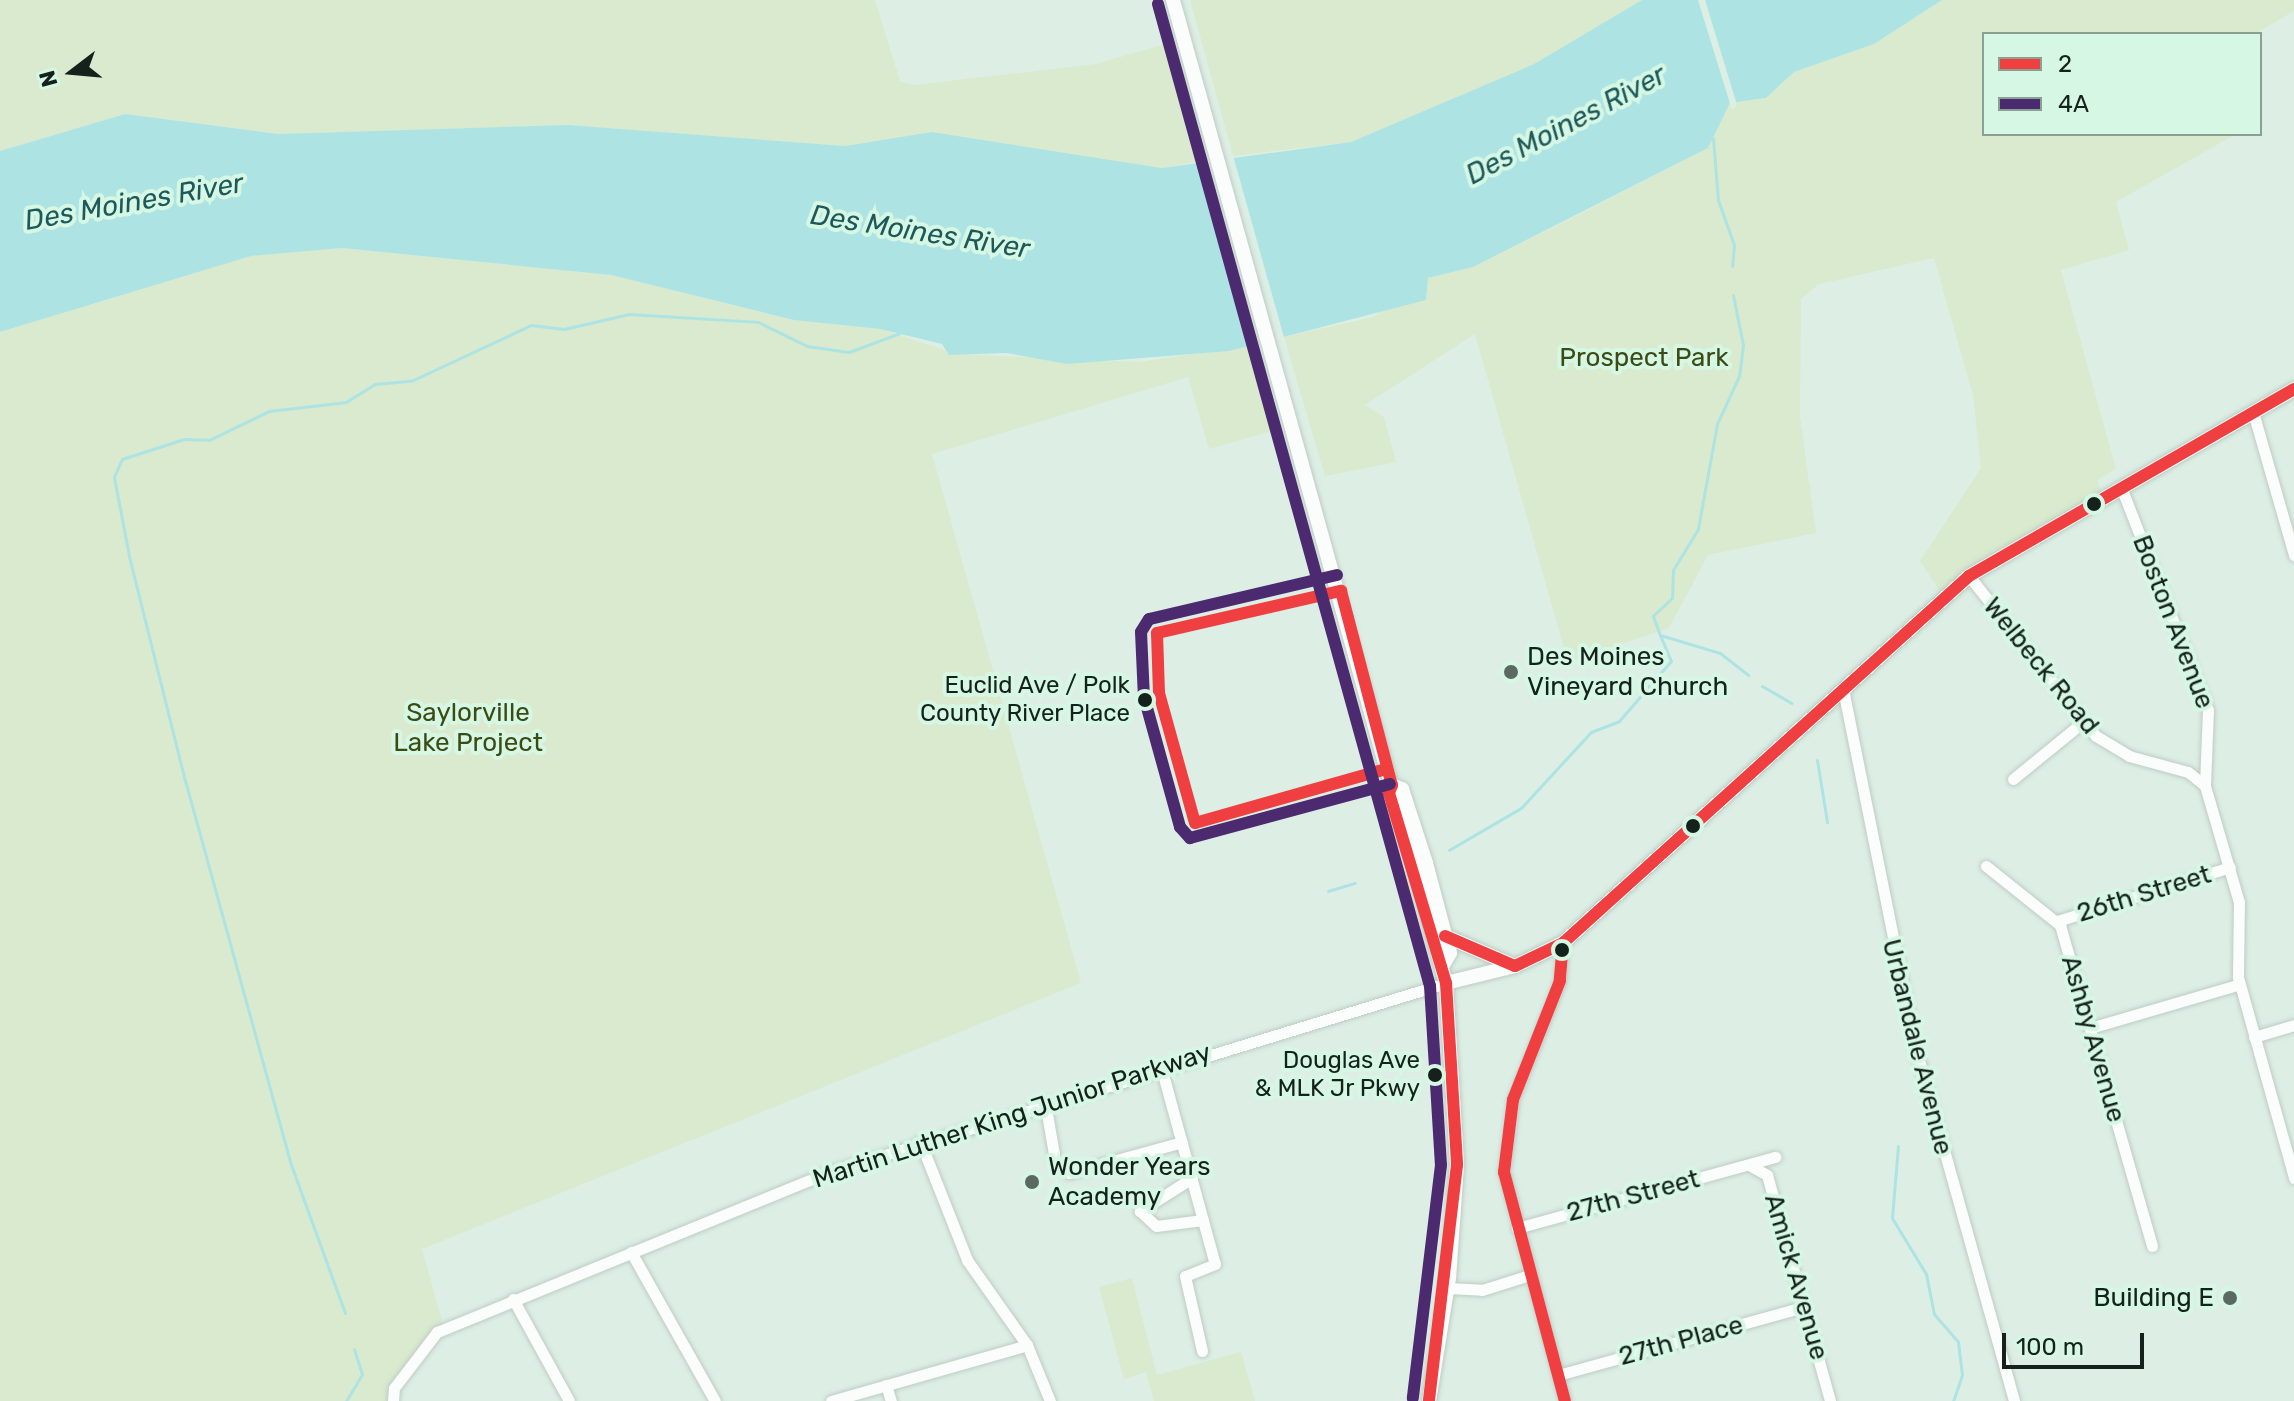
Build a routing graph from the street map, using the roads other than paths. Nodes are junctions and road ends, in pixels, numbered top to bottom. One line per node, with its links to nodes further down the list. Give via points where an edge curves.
1 (1173, 0): 10 (main road)
2 (2294, 389): 3 (main road, Martin Luther King Junior Parkway)
3 (2253, 412): 4 (main road, Martin Luther King Junior Parkway); 5 (street)
4 (2121, 487): 6 (main road, Martin Luther King Junior Parkway); 11 (street, Boston Avenue, via 2208,710)
5 (2294, 555)
6 (1969, 576): 7 (main road, Martin Luther King Junior Parkway); 8 (street, Welbeck Road)
7 (1843, 689): 16 (main road, Martin Luther King Junior Parkway); 53 (street, Urbandale Avenue, via 1915,1046)
8 (2083, 722): 9 (street); 11 (street, Welbeck Road, via 2112,748 2188,772)
9 (2013, 779)
10 (1392, 785): 15 (main road, via 1402,789); 17 (main road, via 1434,958)
11 (2205, 786): 13 (street, Boston Avenue)
12 (1986, 866): 14 (street, Ashby Avenue)
13 (2230, 867): 14 (street, 26th Street); 20 (street, Boston Avenue, via 2239,902)
14 (2057, 921): 22 (street, Ashby Avenue)
15 (1445, 936): 17 (main road, via 1450,953); 18 (main road)
16 (1563, 943): 18 (main road, Martin Luther King Junior Parkway); 33 (street, via 1560,981 1509,1117 1504,1172)
17 (1443, 965): 19 (main road)
18 (1515, 966): 19 (main road, Martin Luther King Junior Parkway)
19 (1446, 983): 24 (street, Martin Luther King Junior Parkway); 37 (main road, via 1458,1106)
20 (2240, 984): 22 (street); 23 (street, Boston Avenue)
21 (2294, 1025): 23 (street)
22 (2090, 1028): 34 (street, Ashby Avenue)
23 (2254, 1037): 31 (street, Boston Avenue)
24 (1161, 1067): 25 (street, Martin Luther King Junior Parkway); 27 (street)
25 (1045, 1102): 26 (street, Martin Luther King Junior Parkway); 27 (street, via 1055,1160 1069,1173)
26 (920, 1141): 35 (street, Martin Luther King Junior Parkway); 40 (street, via 977,1280)
27 (1182, 1142): 30 (street)
28 (1775, 1157): 29 (street, 27th Street)
29 (1749, 1164): 33 (street, 27th Street); 39 (street, Amick Avenue, via 1767,1175)
30 (1192, 1178): 32 (street); 32 (street, via 1140,1211 1156,1226)
31 (2294, 1178)
32 (1203, 1220): 41 (street, via 1215,1264 1185,1276)
33 (1517, 1228): 36 (street)
34 (2152, 1246)
35 (631, 1252): 38 (street, Martin Luther King Junior Parkway); 46 (street)
36 (1530, 1275): 37 (street, via 1482,1290); 42 (street)
37 (1448, 1288): 50 (main road)
38 (513, 1299): 44 (street, Martin Luther King Junior Parkway, via 437,1332 394,1388); 45 (street)
39 (1804, 1307): 42 (street, 27th Place); 52 (street, Amick Avenue)
40 (1027, 1345): 43 (street); 49 (street)
41 (1202, 1351)
42 (1558, 1375): 51 (street)
43 (886, 1385): 47 (street); 48 (street)
44 (393, 1401)
45 (569, 1401)
46 (715, 1401)
47 (831, 1401)
48 (891, 1401)
49 (1050, 1401)
50 (1429, 1401)
51 (1565, 1401)
52 (1830, 1401)
53 (2014, 1401)

